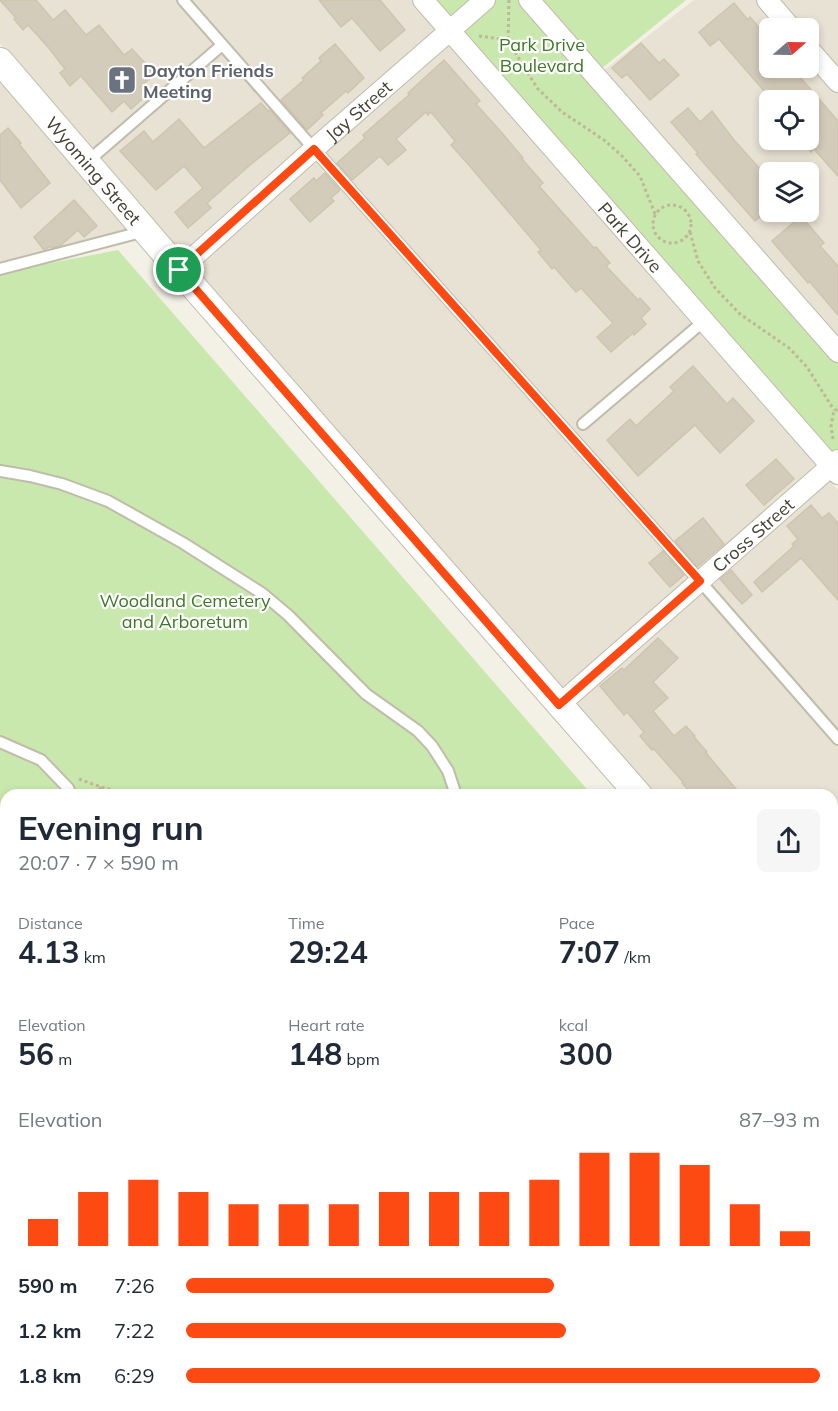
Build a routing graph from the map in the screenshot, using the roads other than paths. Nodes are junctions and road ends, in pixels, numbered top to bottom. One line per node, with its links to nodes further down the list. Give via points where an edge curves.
1 (183, 0): 8 (lane)
2 (423, 0): 7 (street, Park Drive)
3 (486, 0): 7 (street, Jay Street)
4 (529, 0): 18 (street)
5 (767, 0): 6 (street)
6 (782, 18)
7 (450, 31): 12 (street, Jay Street); 17 (street, Park Drive)
8 (222, 45): 12 (lane); 13 (lane)
9 (819, 60): 11 (street)
10 (0, 61): 13 (street, Wyoming Street)
11 (837, 79)
12 (314, 149): 16 (street, Jay Street); 22 (lane)
13 (87, 162): 14 (street, Wyoming Street)
14 (145, 230): 15 (lane); 16 (street, Wyoming Street)
15 (0, 269)
16 (179, 270): 23 (street, Wyoming Street)
17 (704, 321): 19 (lane); 20 (street, Park Drive)
18 (838, 352)
19 (583, 424)
20 (836, 462): 22 (street, Cross Street)
21 (0, 471): 27 (lane, via 96,495 183,543 274,602 366,694 418,731 441,758)
22 (700, 581): 23 (street, Cross Street); 24 (lane)
23 (559, 705): 28 (street, Wyoming Street)
24 (838, 739)
25 (0, 742): 26 (lane, via 41,760)
26 (68, 789)
27 (455, 789)
28 (634, 789)

